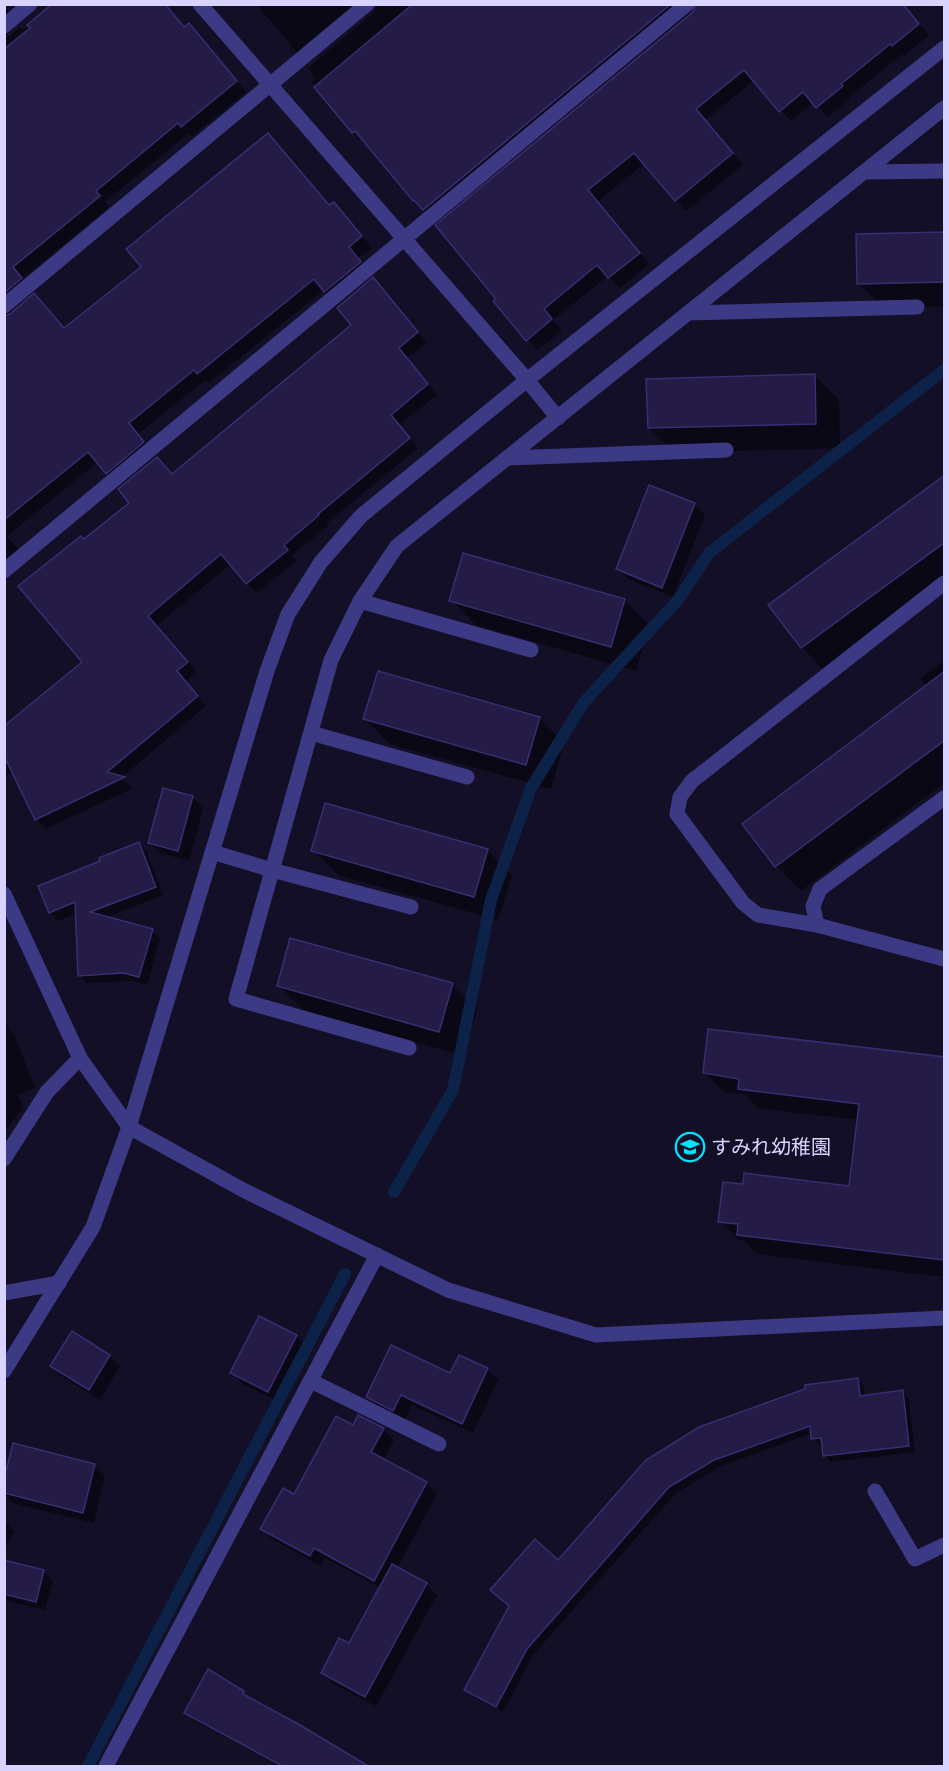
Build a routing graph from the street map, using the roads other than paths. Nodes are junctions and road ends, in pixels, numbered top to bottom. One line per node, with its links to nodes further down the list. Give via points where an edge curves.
1 (30, 4): 5 (street)
2 (200, 4): 7 (street)
3 (367, 4): 7 (street)
4 (687, 4): 11 (street)
5 (4, 26)
6 (945, 48): 15 (street)
7 (270, 85): 11 (street); 12 (street)
8 (945, 108): 10 (street)
9 (945, 171): 10 (street)
10 (865, 172): 14 (street)
11 (405, 239): 15 (street); 19 (street)
12 (4, 306)
13 (916, 307): 14 (street)
14 (688, 313): 16 (street)
15 (527, 381): 16 (street); 26 (street, via 361,516 321,562 288,614)
16 (558, 418): 18 (street)
17 (726, 450): 18 (street)
18 (507, 458): 21 (street, via 398,546)
19 (4, 572)
20 (945, 583): 30 (street, via 692,781 680,797 677,814 743,903 758,915)
21 (360, 601): 22 (street); 23 (street, via 331,660)
22 (531, 650)
23 (311, 733): 24 (street); 27 (street)
24 (467, 777)
25 (945, 798): 30 (street, via 820,889 813,906)
26 (212, 852): 27 (street); 34 (street)
27 (272, 870): 29 (street); 32 (street, via 236,999)
28 (4, 894): 33 (street)
29 (411, 908)
30 (817, 925): 31 (street)
31 (945, 959)
32 (409, 1048)
33 (80, 1058): 34 (street); 35 (street, via 46,1092)
34 (129, 1127): 36 (street, via 245,1191); 37 (street, via 93,1227)
35 (4, 1159)
36 (377, 1255): 39 (street, via 448,1290 596,1335); 41 (street)
37 (59, 1283): 38 (street); 40 (street)
38 (4, 1293)
39 (945, 1318)
40 (4, 1371)
41 (311, 1381): 42 (street); 45 (street)
42 (439, 1444)
43 (875, 1491): 44 (street, via 915,1559)
44 (945, 1545)
45 (106, 1767)

